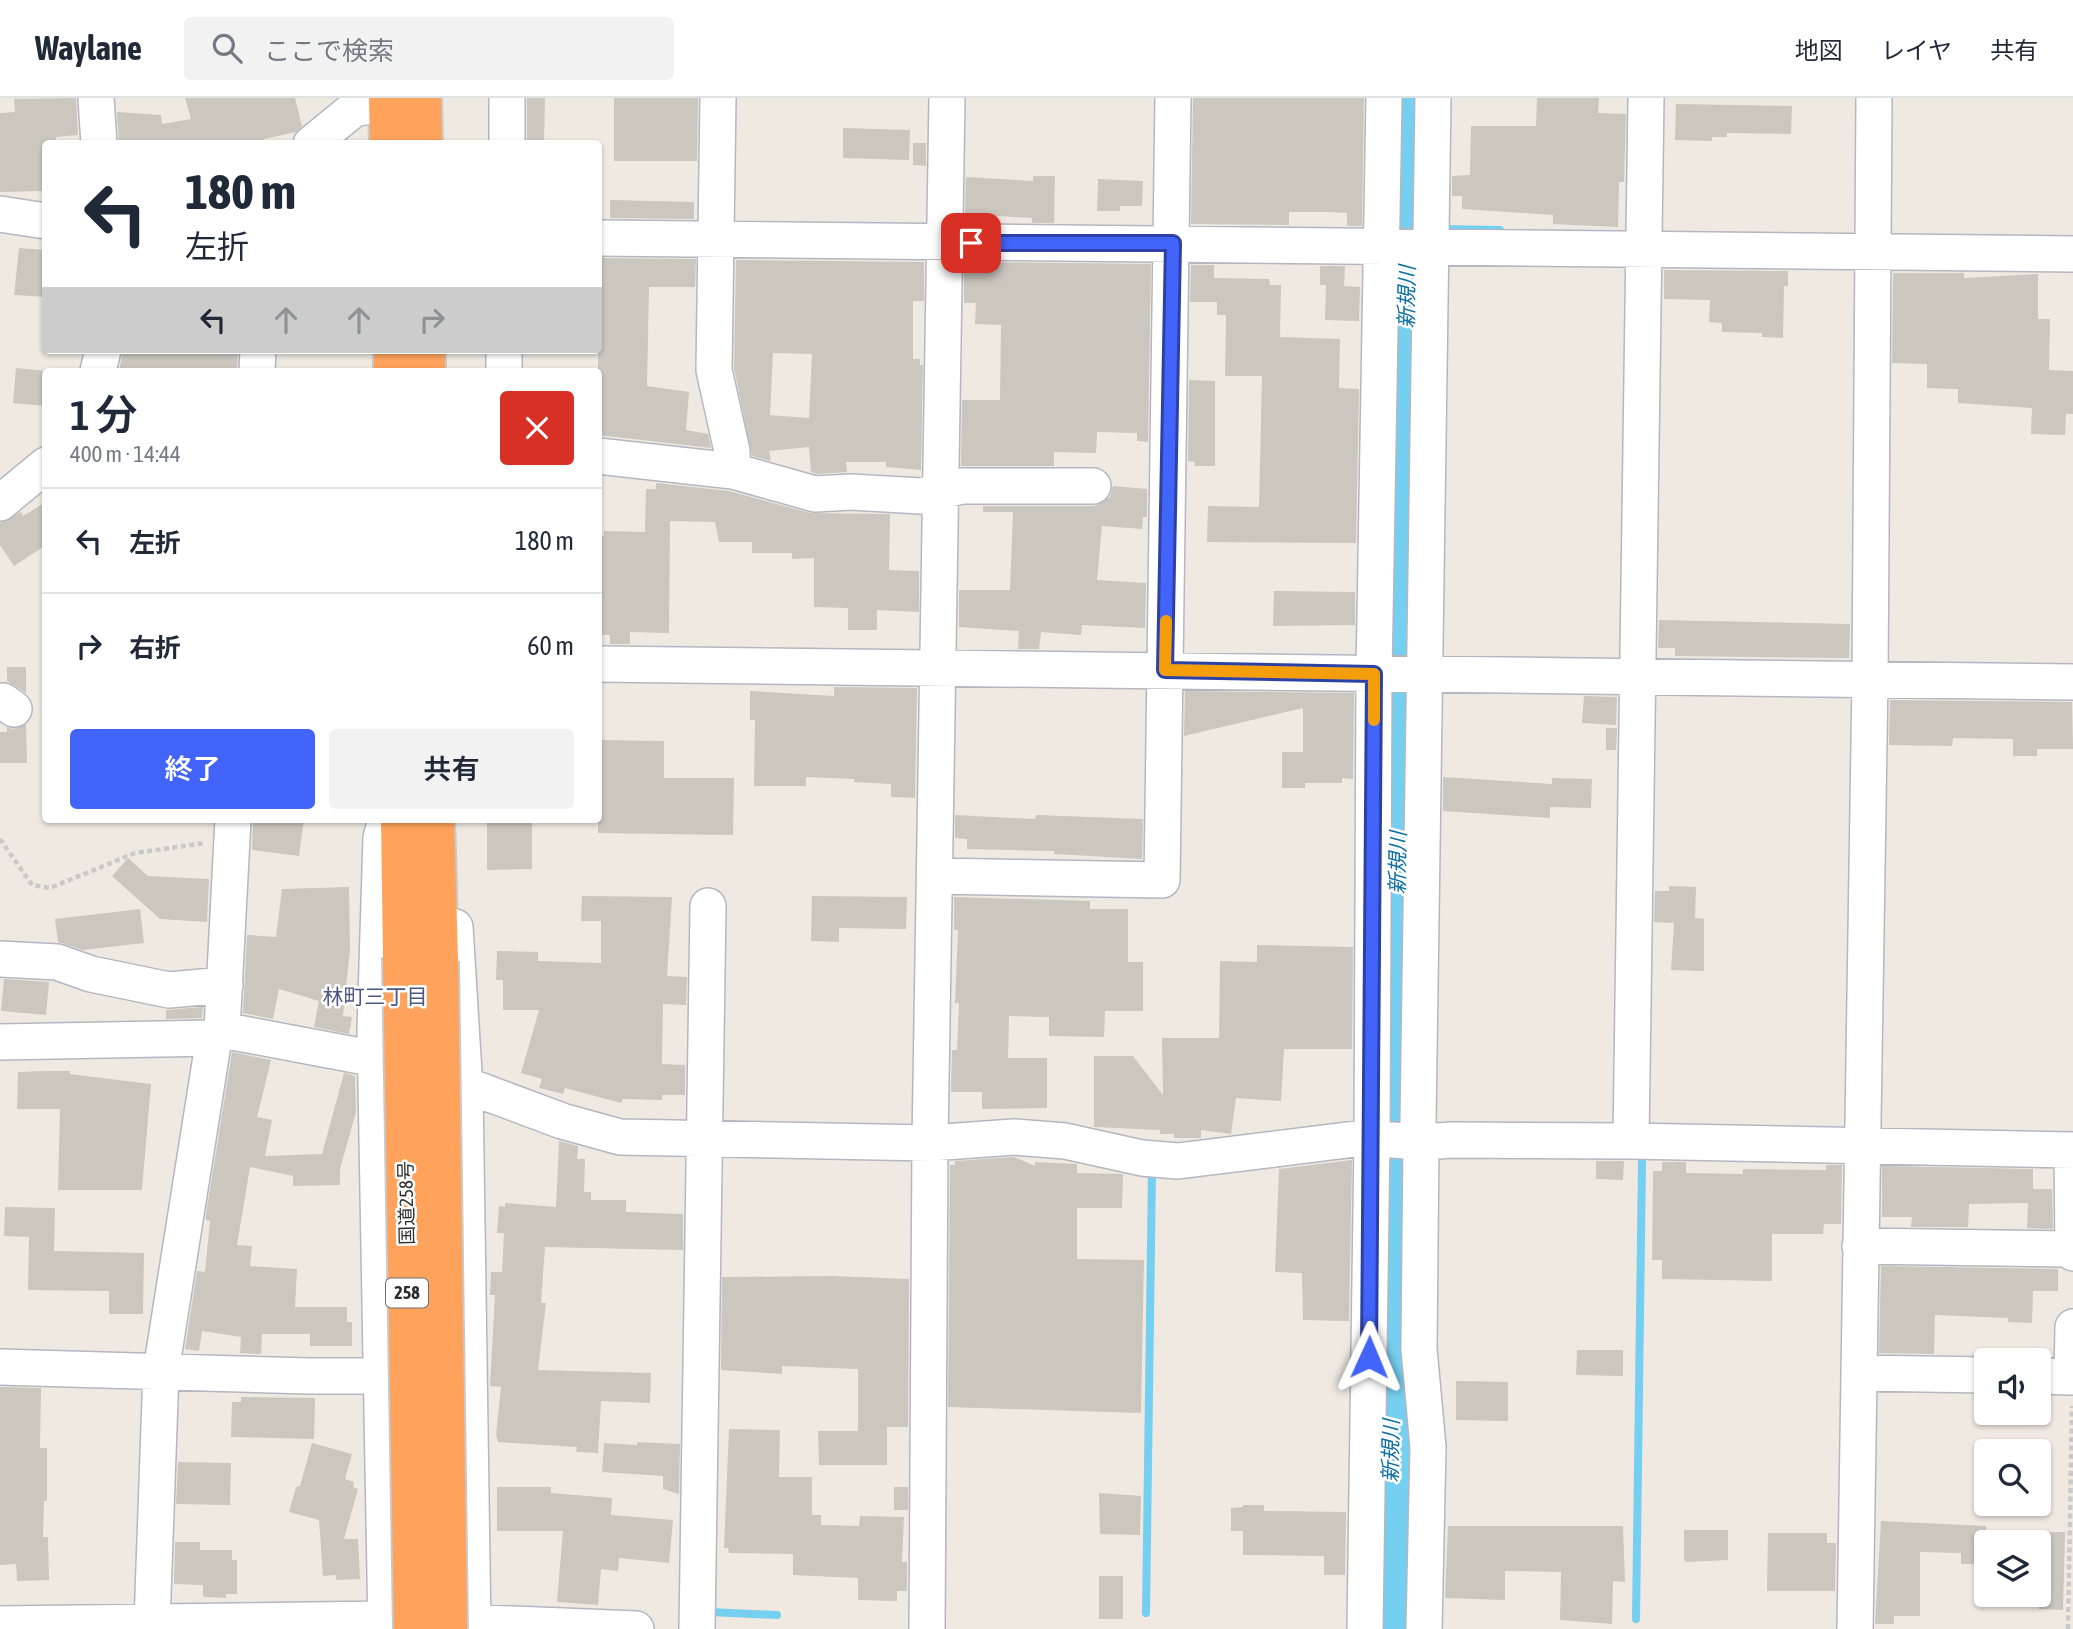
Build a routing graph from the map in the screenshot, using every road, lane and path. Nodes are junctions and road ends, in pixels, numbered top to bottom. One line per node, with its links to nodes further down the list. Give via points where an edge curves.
1 (96, 98): 11 (street)
2 (507, 98): 15 (street)
3 (718, 98): 18 (street)
4 (947, 98): 21 (street)
5 (1173, 98): 22 (street)
6 (1384, 98): 23 (street)
7 (1433, 98): 19 (street)
8 (1646, 98): 24 (street)
9 (1874, 98): 25 (street)
10 (405, 100): 12 (street, via 354,109); 13 (highway); 14 (highway)
11 (99, 140)
12 (316, 140)
13 (390, 140)
14 (421, 140)
15 (507, 140)
16 (0, 214): 17 (street)
17 (42, 220)
18 (717, 237): 20 (street); 21 (street); 29 (street, via 714,370)
19 (1430, 237): 23 (street); 24 (street); 37 (street)
20 (602, 238)
21 (946, 243): 22 (street); 31 (street)
22 (1173, 243): 23 (street); 35 (street)
23 (1384, 246): 36 (street)
24 (1643, 248): 25 (street); 38 (street)
25 (1873, 252): 26 (street); 39 (street)
26 (2073, 254)
27 (602, 456): 29 (street)
28 (42, 468): 32 (street)
29 (733, 471): 31 (street, via 815,494 921,496)
30 (1093, 486): 31 (street, via 962,486)
31 (941, 491): 34 (street)
32 (0, 503)
33 (602, 664): 34 (street)
34 (939, 669): 35 (street); 47 (street)
35 (1165, 670): 36 (street); 47 (street, via 1162,880)
36 (1376, 674): 37 (street); 56 (street)
37 (1421, 674): 38 (street); 59 (street)
38 (1638, 676): 39 (street); 58 (street)
39 (1870, 679): 40 (street); 61 (street)
40 (2073, 682)
41 (385, 823): 54 (street)
42 (401, 823): 50 (highway, 国道258号 / 258)
43 (435, 823): 50 (highway, 国道258号 / 258)
44 (447, 823): 55 (street)
45 (233, 834): 46 (path, via 161,852 135,853 50,888 32,885); 51 (street)
46 (0, 839)
47 (936, 876): 60 (street)
48 (708, 906): 57 (street)
49 (0, 959): 51 (street, via 57,962 169,990)
50 (420, 959): 75 (highway, 国道258号 / 258, bridge); 76 (highway, 国道258号 / 258, bridge)
51 (225, 985): 52 (street)
52 (218, 1034): 53 (street); 54 (street); 67 (street)
53 (0, 1042)
54 (376, 1059): 71 (street)
55 (465, 1089): 57 (street, via 620,1137); 69 (street)
56 (1376, 1140): 59 (street); 60 (street, via 1178,1161 1014,1137); 80 (street)
57 (703, 1141): 60 (street); 78 (street)
58 (1631, 1141): 59 (street); 61 (street)
59 (1417, 1142): 81 (street, via 1419,1349 1428,1447)
60 (930, 1143): 79 (street)
61 (1861, 1145): 62 (street); 63 (street)
62 (2073, 1150): 64 (street)
63 (1860, 1246): 64 (street); 68 (street)
64 (2072, 1251)
65 (2073, 1327): 72 (street)
66 (0, 1367): 67 (street)
67 (161, 1371): 71 (street); 74 (street)
68 (1860, 1373): 70 (street); 82 (street)
69 (476, 1375): 71 (street); 76 (street)
70 (1974, 1375)
71 (379, 1376): 75 (street)
72 (2055, 1376): 83 (path)
73 (0, 1624): 74 (street)
74 (136, 1625): 75 (street)
75 (395, 1626): 76 (street)
76 (464, 1626): 77 (street)
77 (636, 1629)
78 (697, 1629)
79 (927, 1629)
80 (1365, 1629)
81 (1424, 1629)
82 (1855, 1629)
83 (2068, 1629)

